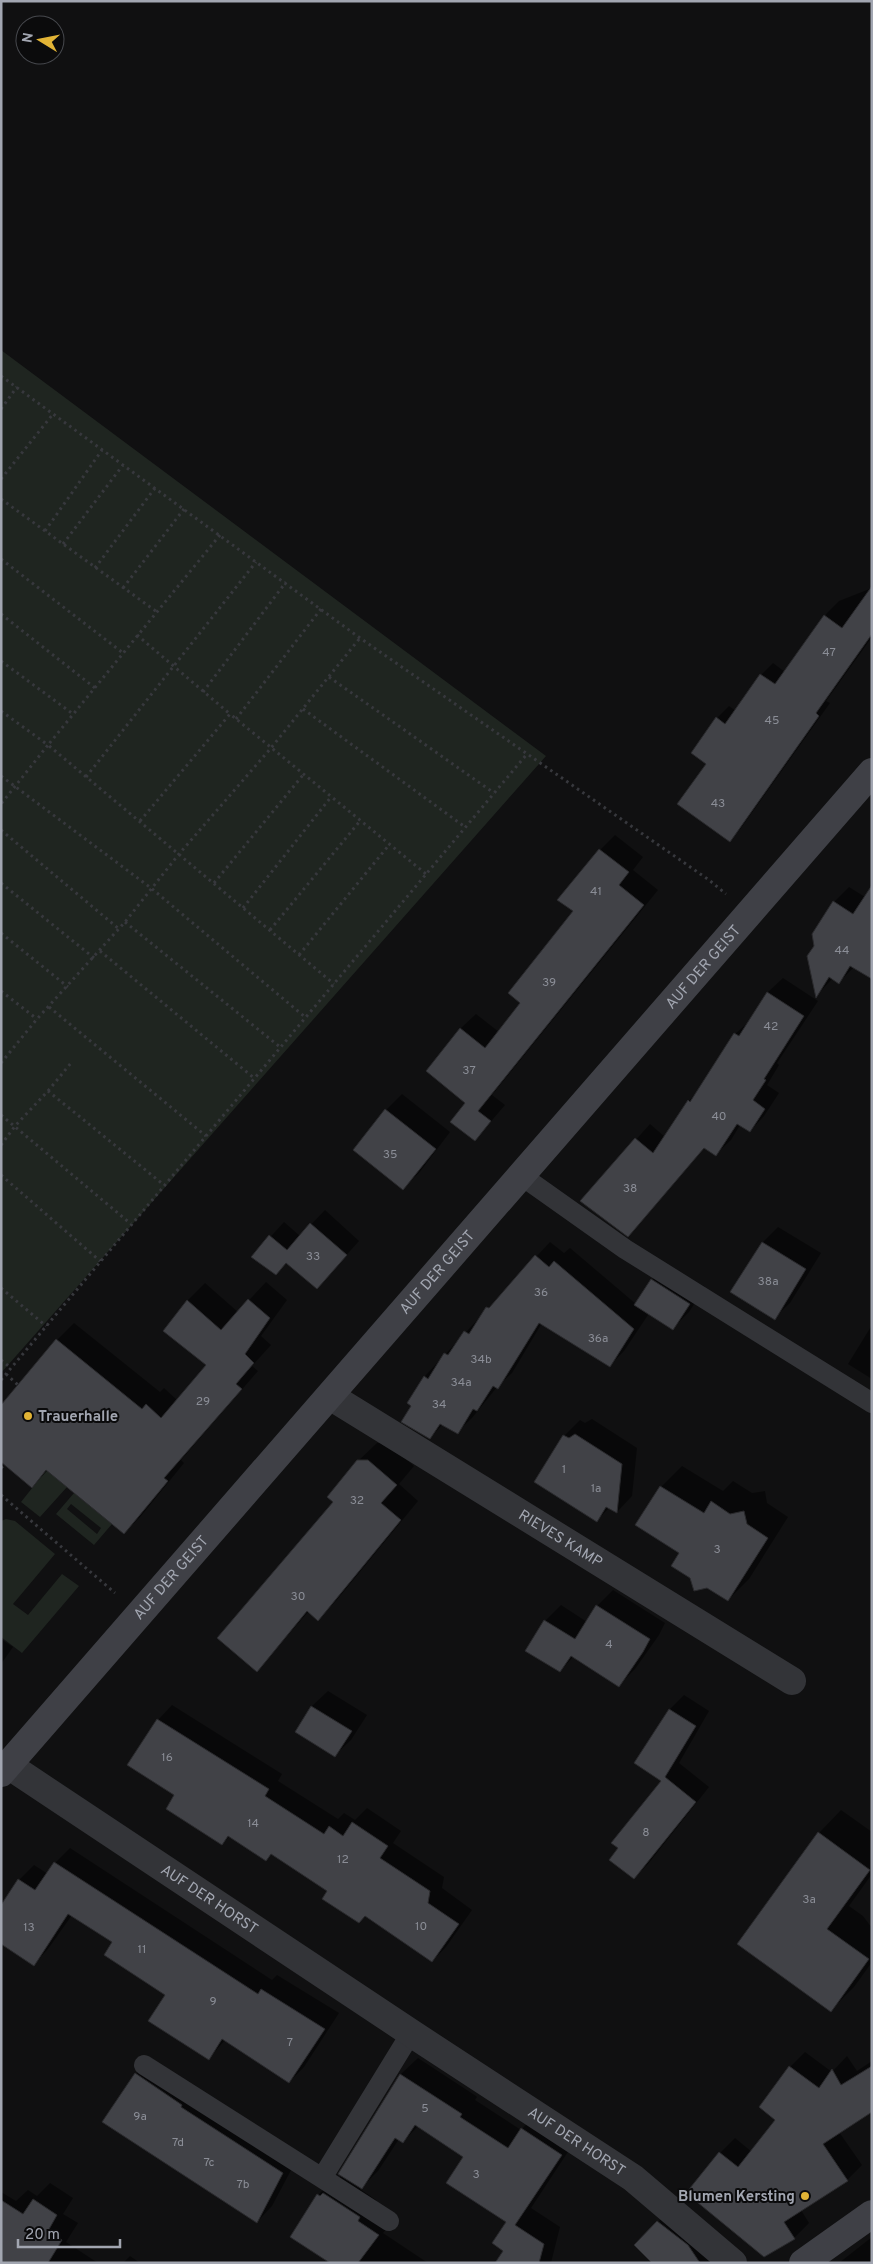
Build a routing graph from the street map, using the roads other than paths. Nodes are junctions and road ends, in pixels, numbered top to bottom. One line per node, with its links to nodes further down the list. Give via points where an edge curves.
1 (872, 772): 2 (street, AUF DER GEIST)
2 (522, 1176): 3 (street, AUF DER GEIST); 4 (lane, via 625,1249)
3 (330, 1396): 5 (street, RIEVES KAMP); 6 (street, AUF DER GEIST, via 138,1612)
4 (872, 1403)
5 (792, 1681)
6 (5, 1769): 7 (street, AUF DER HORST)
7 (411, 2034): 9 (lane); 12 (street, AUF DER HORST, via 633,2178)
8 (144, 2065): 9 (lane)
9 (322, 2178): 10 (lane)
10 (389, 2221)
11 (869, 2222): 13 (street)
12 (733, 2263)
13 (803, 2263)

